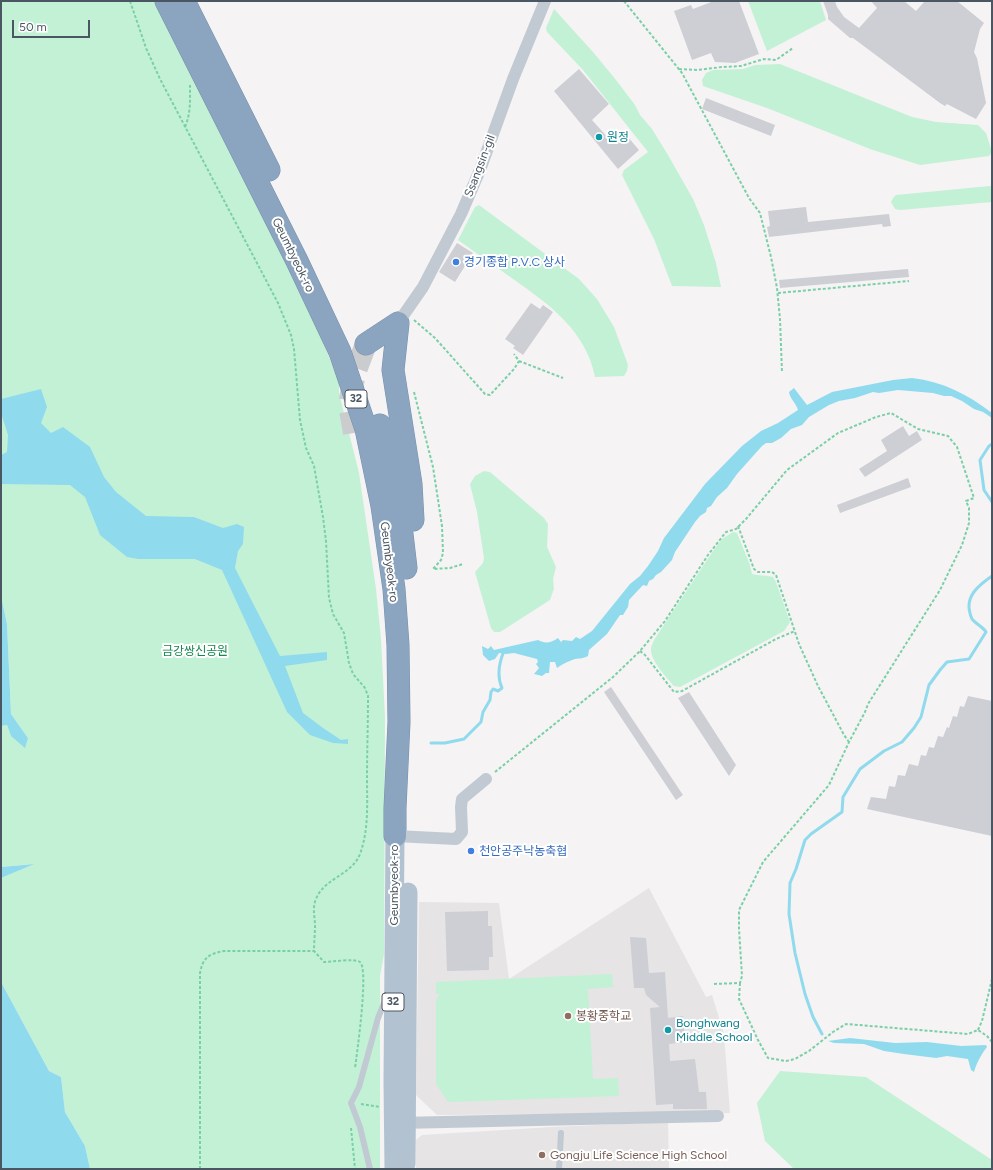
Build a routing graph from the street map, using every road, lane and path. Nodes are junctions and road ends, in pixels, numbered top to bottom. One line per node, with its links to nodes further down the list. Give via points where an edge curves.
1 (130, 1): 9 (path, via 146,48)
2 (166, 1): 25 (highway, Geumbyeok-ro / 32, via 297,261 342,359 366,429 382,506 394,589)
3 (184, 1): 22 (highway, Geumbyeok-ro / 32, via 351,341 379,421 398,500)
4 (545, 1): 12 (street, Ssangsin-gil, via 461,214 424,287)
5 (624, 1): 7 (path)
6 (793, 48): 7 (path, via 776,60 764,59 741,66)
7 (679, 69): 11 (path, via 760,213)
8 (190, 80): 9 (path, via 191,106)
9 (185, 128): 29 (path, via 278,303 291,335 300,420 306,448 314,466 323,517 328,598 344,633 353,674 365,688 368,696 368,817 364,841 352,866 329,882 315,900)
10 (909, 281): 11 (path)
11 (778, 293): 16 (path)
12 (402, 318): 13 (highway); 15 (path, via 435,338 485,394 490,395); 22 (highway, via 393,370 411,484 413,536)
13 (366, 344)
14 (514, 354): 15 (path)
15 (519, 361): 17 (path)
16 (782, 372)
17 (563, 378)
18 (412, 387): 21 (path, via 433,467 442,526 443,553 441,560 433,569)
19 (354, 432): 25 (highway, via 372,504)
20 (738, 526): 23 (path, via 754,569 776,575); 24 (path, via 726,532 665,620); 26 (path, via 787,470 838,433 876,417 891,413 918,429 948,436 957,447 974,498 966,501 969,508 969,523 962,545 940,590 868,704)
21 (463, 564)
22 (407, 584): 28 (highway, Geumbyeok-ro / 32, via 413,718)
23 (795, 631): 24 (path, via 674,692); 26 (path, via 818,686)
24 (640, 651): 27 (path)
25 (398, 672): 28 (highway, Geumbyeok-ro / 32, via 400,722 395,808)
26 (849, 742): 32 (path, via 830,785 763,862 739,910 742,976)
27 (486, 779): 28 (street, via 462,799 462,832 456,839)
28 (401, 836): 30 (main road, Geumbyeok-ro / 32); 40 (main road, Geumbyeok-ro / 32)
29 (314, 951): 36 (path, via 324,962 355,960 361,963 364,969); 42 (path, via 224,951 212,953 202,964)
30 (394, 978): 37 (lane, via 378,1018 359,1087); 40 (main road, Geumbyeok-ro / 32)
31 (992, 979): 34 (path)
32 (740, 983): 33 (path); 34 (path, via 739,999 768,1058 786,1061 795,1059 846,1024 968,1034)
33 (712, 984)
34 (978, 1030): 35 (path)
35 (992, 1042)
36 (354, 1073)
37 (351, 1103): 43 (path); 44 (lane, via 360,1126)
38 (363, 1105): 40 (path)
39 (718, 1116): 40 (street)
40 (395, 1117): 45 (main road, Geumbyeok-ro / 32); 46 (main road, Geumbyeok-ro / 32)
41 (561, 1133): 47 (lane)
42 (200, 1169)
43 (355, 1169)
44 (370, 1169)
45 (394, 1169)
46 (406, 1169)
47 (558, 1169)

